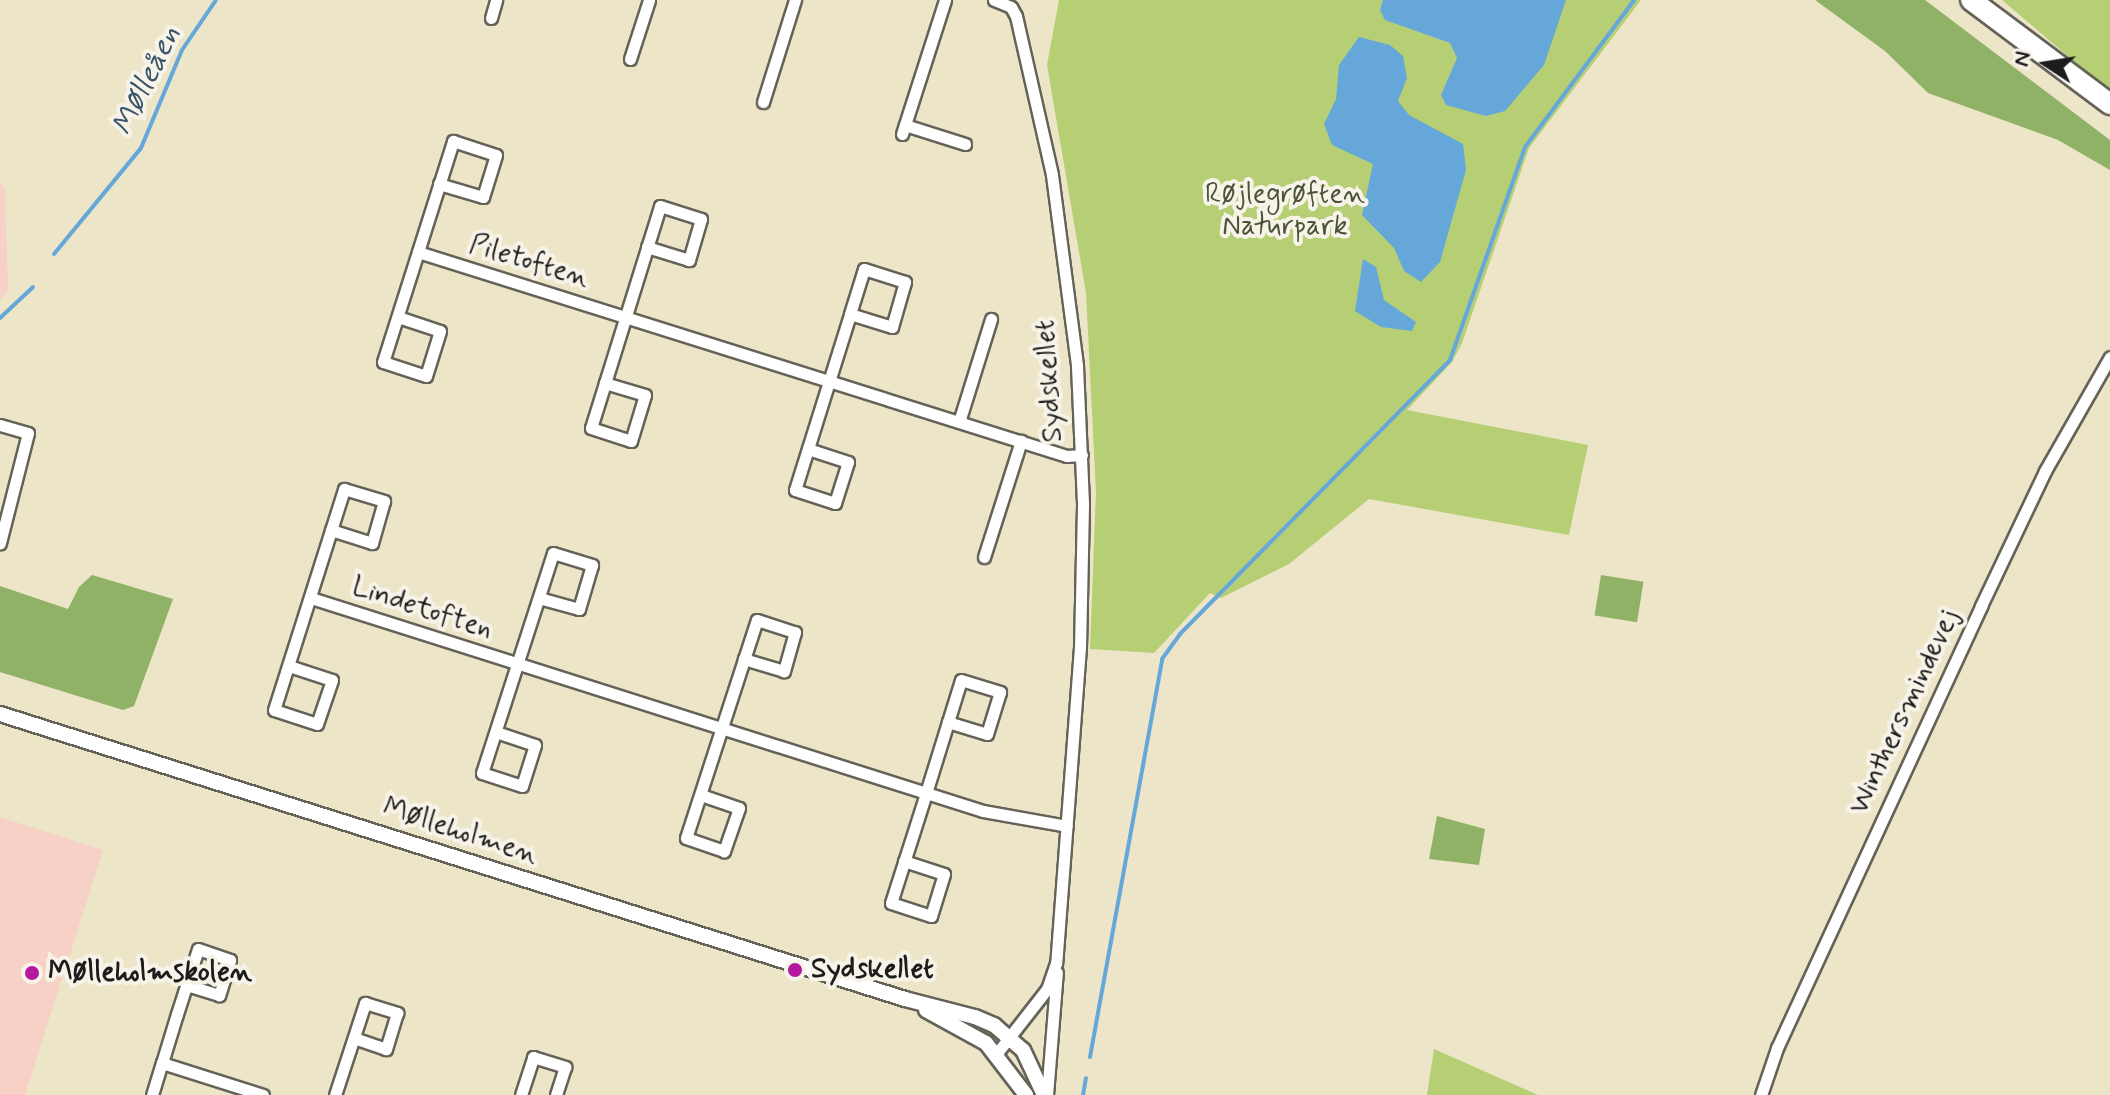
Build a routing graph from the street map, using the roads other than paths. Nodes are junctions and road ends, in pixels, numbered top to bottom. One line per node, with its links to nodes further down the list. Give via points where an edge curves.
1 (496, 0): 9 (street)
2 (649, 0): 10 (street)
3 (795, 0): 11 (street)
4 (945, 0): 13 (street, via 904,130)
5 (1971, 0): 8 (highway)
6 (1978, 0): 8 (highway)
7 (996, 1): 28 (street, Sydskellet, via 1016,16 1052,175 1073,329)
8 (1995, 17): 12 (highway)
9 (491, 18)
10 (630, 59)
11 (763, 102)
12 (2110, 104)
13 (965, 144)
14 (439, 184): 14 (street, Piletoften, via 483,197 496,155 453,141); 16 (street, Piletoften)
15 (647, 247): 15 (street, via 660,206 701,219 689,260); 19 (street)
16 (418, 252): 18 (street, Piletoften); 19 (street, Piletoften)
17 (850, 314): 17 (street, via 892,327 905,282 864,269); 22 (street)
18 (398, 317): 18 (street, Piletoften, via 383,362 426,376 440,331)
19 (625, 317): 22 (street, Piletoften); 23 (street)
20 (991, 319): 24 (street)
21 (2110, 357): 59 (street, Winthersmindevej, via 2045,471 1981,606 1777,1048)
22 (829, 381): 24 (street, Piletoften); 27 (street)
23 (605, 383): 23 (street, via 645,395 631,441 591,428)
24 (959, 422): 26 (street, Piletoften)
25 (0, 425): 30 (street, via 28,433)
26 (1021, 441): 28 (street, Piletoften, via 1067,456); 31 (street)
27 (808, 449): 27 (street, via 795,490 835,503 848,462)
28 (1082, 455): 43 (street, Sydskellet, via 1082,606)
29 (331, 530): 29 (street, Lindetoften, via 372,543 384,501 344,489); 32 (street, Lindetoften)
30 (0, 543)
31 (984, 557)
32 (311, 598): 35 (street, Lindetoften); 36 (street, Lindetoften)
33 (539, 598): 33 (street, Lindetoften, via 579,609 592,565 553,553); 35 (street, Lindetoften)
34 (744, 659): 34 (street, via 784,671 795,632 757,620); 39 (street)
35 (518, 665): 39 (street, Lindetoften); 40 (street, Lindetoften)
36 (289, 666): 36 (street, Lindetoften, via 274,710 317,724 332,680)
37 (0, 714): 47 (street, Mølleholmen)
38 (948, 722): 38 (street, via 987,734 1000,692 961,680); 41 (street)
39 (723, 728): 41 (street, Lindetoften); 42 (street)
40 (496, 732): 40 (street, Lindetoften, via 482,773 522,786 535,745)
41 (926, 793): 43 (street, Lindetoften, via 983,811); 44 (street)
42 (701, 795): 42 (street, via 686,838 724,851 739,808)
43 (1067, 826): 45 (street, Sydskellet)
44 (904, 861): 44 (street, via 891,903 931,916 944,874)
45 (1056, 963): 48 (street, Sydskellet, via 1047,989); 58 (street, Sydskellet)
46 (186, 985): 46 (street, via 198,949 230,960 219,995); 51 (street)
47 (905, 999): 48 (street, Mølleholmen, via 975,1017); 50 (street, Mølleholmen)
48 (1010, 1036): 50 (street, Sydskellet); 58 (street, Sydskellet, via 1034,1065)
49 (354, 1038): 49 (street, via 365,1003 397,1013 386,1049); 55 (street)
50 (997, 1053): 57 (street)
51 (162, 1063): 53 (street); 54 (street)
52 (524, 1094): 56 (street, via 533,1057 565,1067)
53 (152, 1095)
54 (263, 1095)
55 (335, 1095)
56 (556, 1095)
57 (1026, 1095)
58 (1045, 1095)
59 (1761, 1095)

